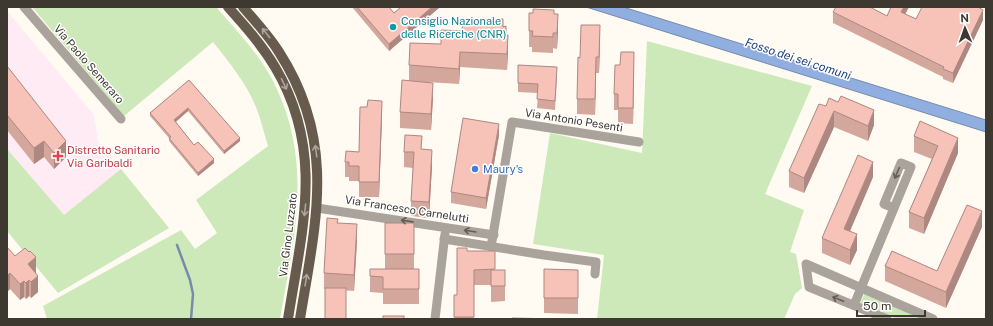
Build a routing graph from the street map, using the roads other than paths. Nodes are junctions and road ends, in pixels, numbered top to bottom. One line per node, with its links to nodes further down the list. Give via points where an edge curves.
1 (24, 7): 4 (street, Via Paolo Semeraro)
2 (228, 7): 15 (main road, Via Gino Luzzato, one-way to 15, via 261,46 281,78 294,109 302,140 306,172 305,206)
3 (243, 7): 6 (main road, one-way to 3, via 316,156 303,100 279,52)
4 (121, 119)
5 (639, 142): 9 (street, Via Antonio Pesenti, via 512,122)
6 (317, 208): 8 (street, Via Francesco Carnelutti, one-way to 6); 16 (main road, one-way to 6)
7 (894, 208): 13 (street)
8 (446, 227): 9 (street, Via Francesco Carnelutti, one-way to 8); 10 (street)
9 (494, 235): 11 (street, Via Antonio Pesenti)
10 (444, 239): 11 (street); 17 (street)
11 (491, 247): 12 (street, via 596,262)
12 (595, 274)
13 (861, 287): 14 (street); 14 (street, one-way to 13, via 809,287 806,264); 19 (street)
14 (854, 305): 18 (street)
15 (288, 319)
16 (300, 319)
17 (434, 319)
18 (887, 319)
19 (933, 319)

